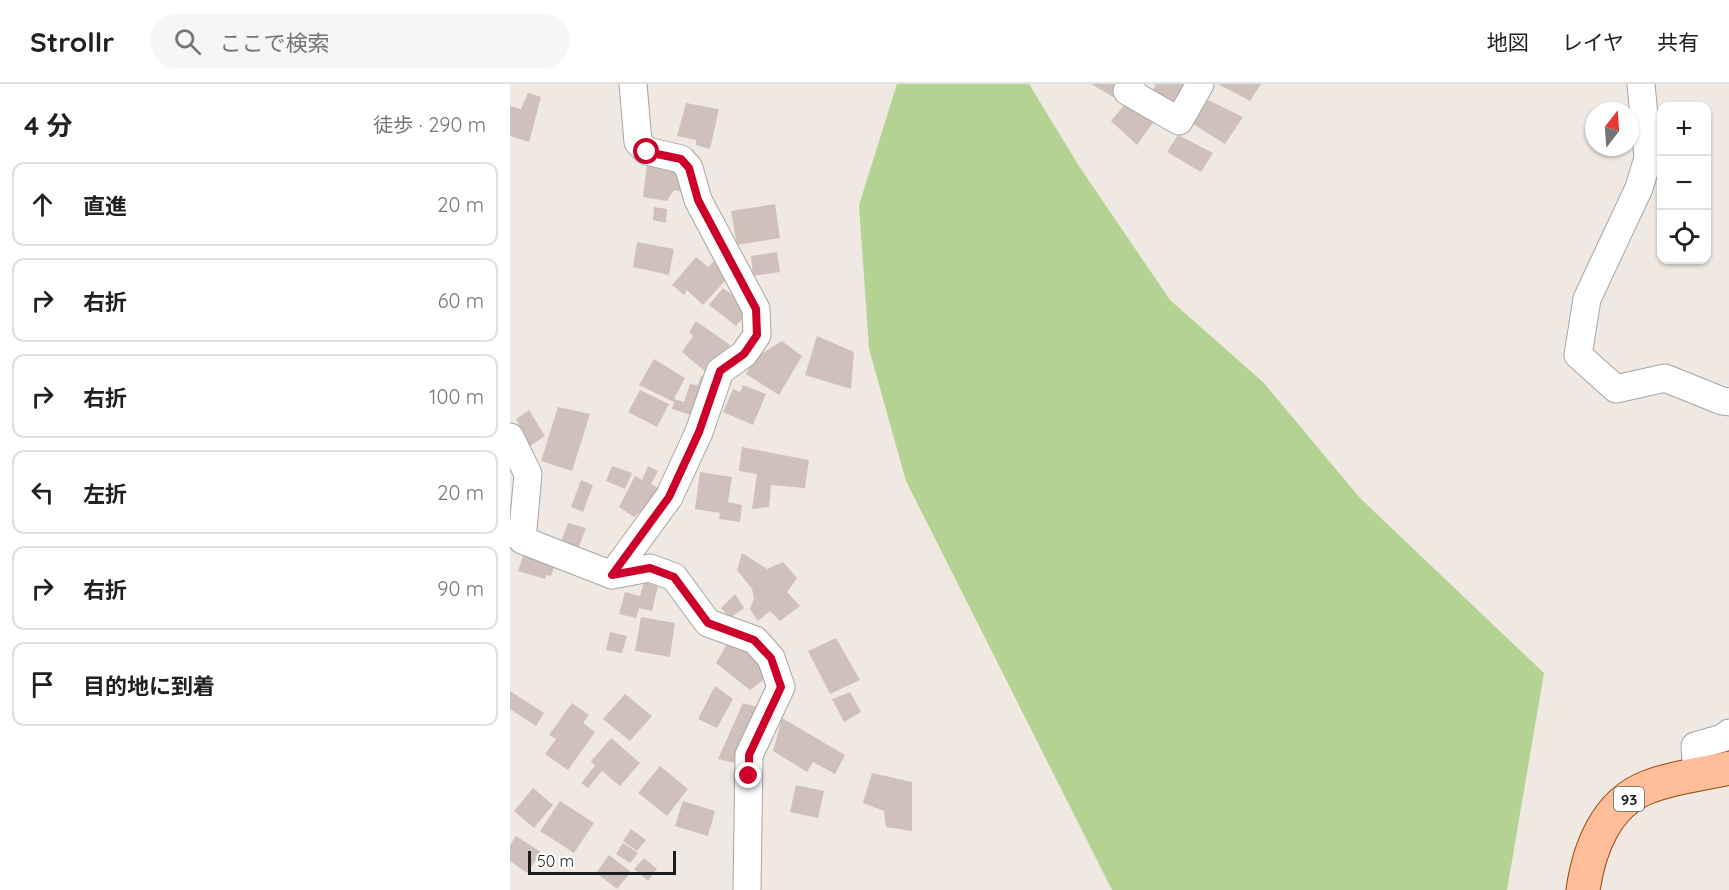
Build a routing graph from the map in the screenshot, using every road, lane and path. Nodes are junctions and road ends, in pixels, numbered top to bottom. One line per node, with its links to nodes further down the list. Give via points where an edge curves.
1 (633, 84): 7 (street, via 638,142 647,152 681,159 689,168 698,200 756,309 757,335 744,354 720,371 699,432 669,497)
2 (1131, 84): 3 (street, via 1127,91 1179,121)
3 (1200, 84)
4 (1641, 84): 5 (street, via 1648,158 1639,188 1587,299 1578,355 1616,389 1665,378)
5 (1729, 402)
6 (510, 437): 7 (street, via 528,474 522,540)
7 (612, 575): 11 (street, via 650,568 674,577 708,623 754,640 771,658 781,687 749,755)
8 (1729, 733): 10 (street, via 1695,746)
9 (1729, 768): 10 (main road, 93)
10 (1697, 775): 12 (main road, 93, via 1647,787 1621,804 1597,835 1586,864)
11 (747, 890)
12 (1583, 890)

